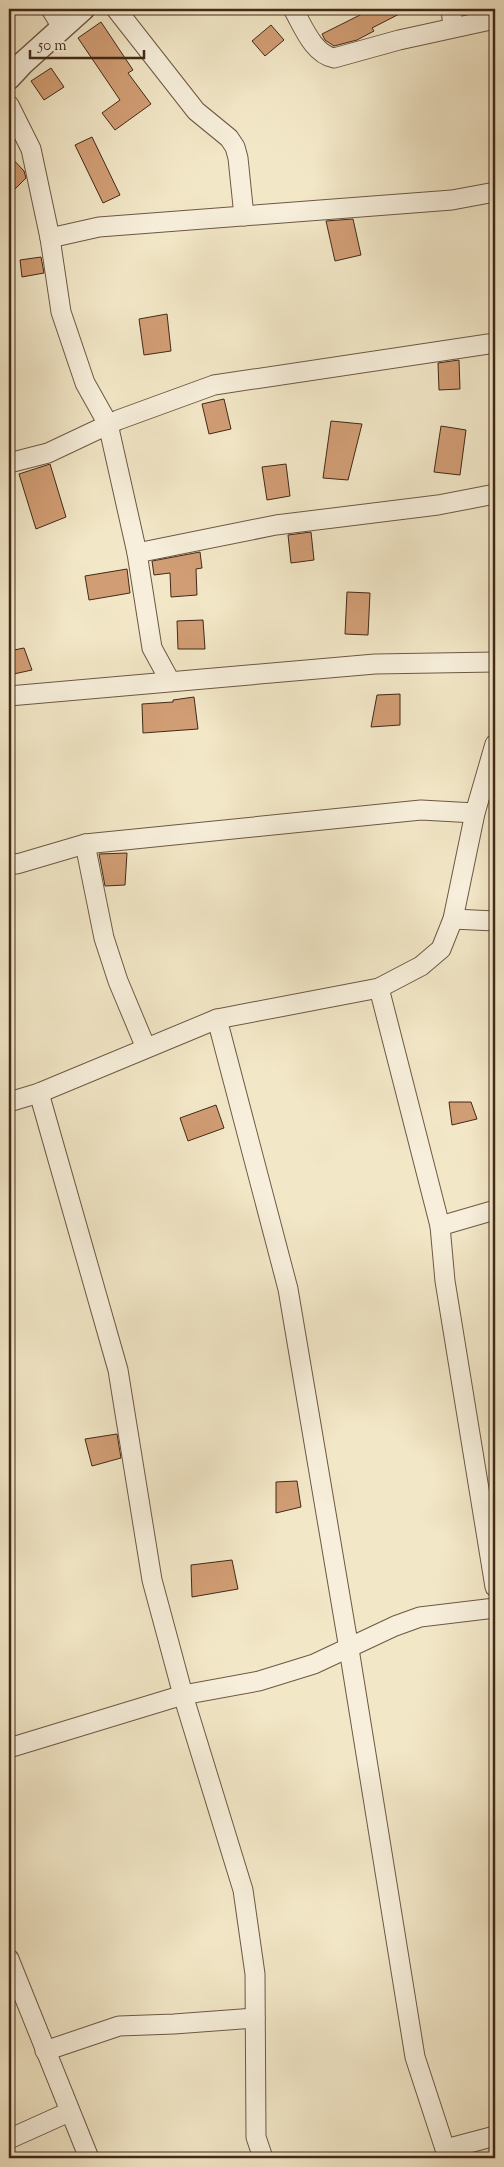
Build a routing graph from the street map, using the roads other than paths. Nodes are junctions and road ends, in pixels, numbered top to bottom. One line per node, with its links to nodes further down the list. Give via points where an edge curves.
1 (83, 9): 5 (street)
2 (116, 9): 11 (street, via 196,111 229,138 235,147)
3 (293, 9): 7 (street, via 313,42 327,56 334,58)
4 (451, 9): 7 (street)
5 (57, 18): 8 (street)
6 (495, 18): 7 (street)
7 (454, 27)
8 (9, 78)
9 (9, 105): 12 (street, via 31,149)
10 (495, 192): 11 (street, via 452,200)
11 (244, 216): 12 (street, via 99,226)
12 (50, 238): 14 (street, via 63,320 85,383)
13 (495, 343): 14 (street, via 214,385)
14 (108, 424): 15 (street, via 48,453); 17 (street)
15 (9, 463)
16 (495, 494): 17 (street, via 276,525)
17 (137, 553): 19 (street, via 152,648)
18 (495, 662): 19 (street, via 376,664)
19 (170, 681): 20 (street)
20 (9, 696)
21 (494, 750): 22 (street)
22 (475, 813): 23 (street, via 421,810); 25 (street)
23 (85, 844): 24 (street, via 17,864); 29 (street, via 104,938)
24 (9, 863)
25 (453, 919): 26 (street); 27 (street, via 441,949 421,966)
26 (495, 921)
27 (380, 988): 28 (street); 33 (street)
28 (217, 1019): 29 (street); 36 (street, via 288,1289)
29 (146, 1048): 30 (street)
30 (39, 1093): 31 (street); 37 (street, via 118,1370 152,1580)
31 (9, 1102)
32 (495, 1210): 33 (street)
33 (440, 1226): 34 (street, via 445,1282)
34 (495, 1586)
35 (495, 1608): 36 (street, via 420,1617)
36 (350, 1649): 37 (street, via 314,1664 259,1680); 45 (street, via 415,2057)
37 (183, 1695): 38 (street); 40 (street, via 243,1890 256,1974)
38 (9, 1748)
39 (9, 1963): 41 (street)
40 (255, 2018): 41 (street, via 119,2026); 47 (street, via 256,2137)
41 (45, 2051): 42 (street)
42 (69, 2112): 44 (street); 46 (street)
43 (495, 2136): 45 (street)
44 (9, 2139)
45 (447, 2154)
46 (89, 2158)
47 (263, 2158)

